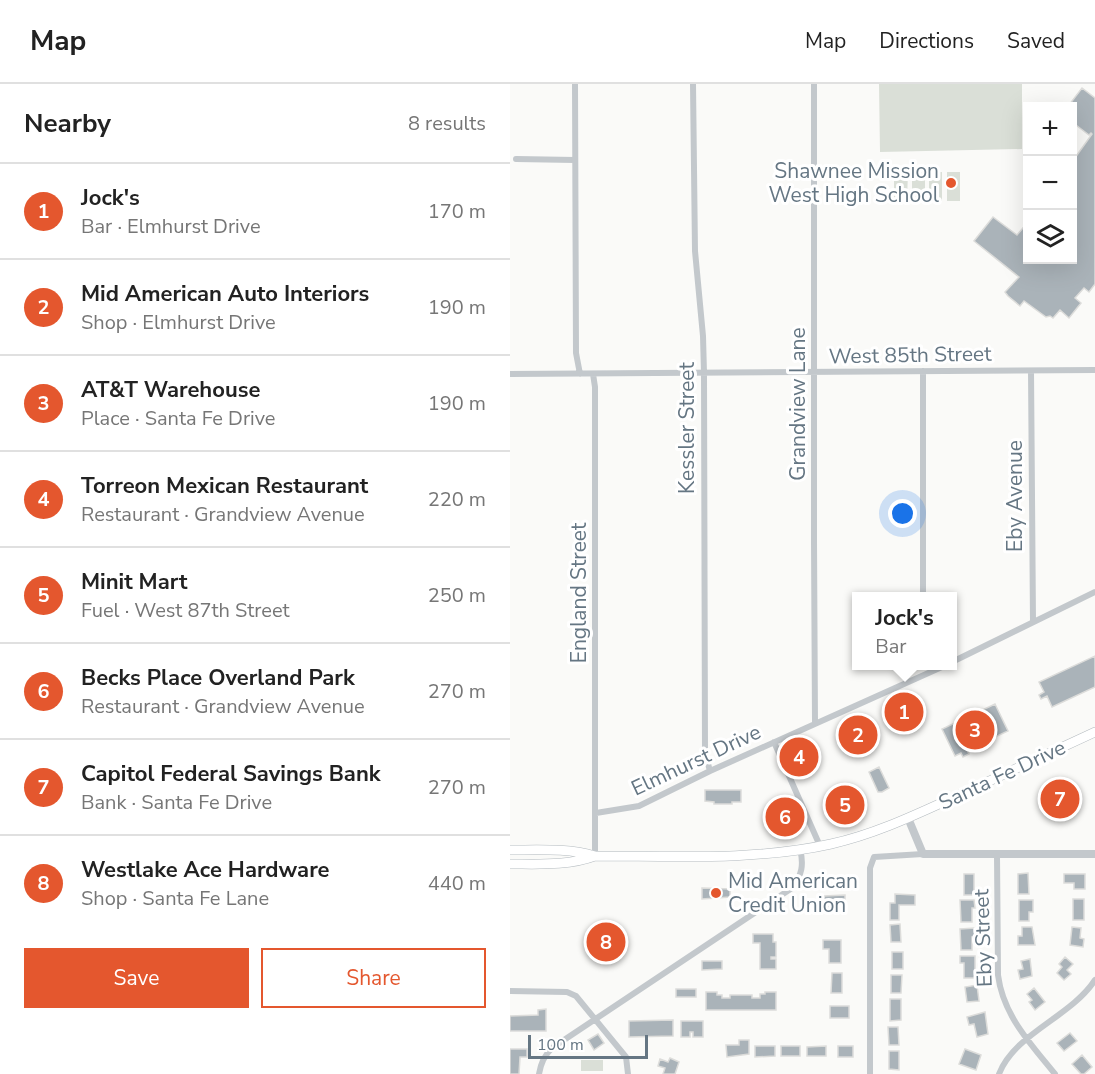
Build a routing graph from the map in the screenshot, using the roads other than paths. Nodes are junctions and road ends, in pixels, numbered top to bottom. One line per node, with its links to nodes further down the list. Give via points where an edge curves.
1 (575, 84): 5 (street)
2 (693, 84): 9 (street, Kessler Street, via 695,251)
3 (814, 84): 10 (street, Grandview Lane)
4 (516, 159): 5 (street)
5 (575, 160): 12 (street, via 576,353)
6 (1031, 370): 7 (street, West 85th Street); 8 (street, West 85th Street); 16 (street, Eby Avenue)
7 (1095, 370)
8 (923, 371): 10 (street, West 85th Street); 14 (street)
9 (704, 373): 10 (street, West 85th Street); 13 (street, West 85th Street); 22 (street, Kessler Street, via 705,753)
10 (813, 373): 19 (street, Grandview Lane)
11 (510, 374): 12 (street, West 85th Street)
12 (580, 374): 13 (street, West 85th Street)
13 (593, 374): 23 (street, England Street)
14 (923, 592)
15 (1095, 592): 16 (street)
16 (1033, 622): 17 (street)
17 (957, 660)
18 (924, 670): 19 (street, Elmhurst Drive)
19 (815, 723): 21 (street, Elmhurst Drive)
20 (1095, 732): 24 (main road, Santa Fe Drive)
21 (774, 742): 22 (street, Elmhurst Drive); 25 (street)
22 (710, 771): 23 (street, Elmhurst Drive, via 639,806)
23 (597, 813): 31 (street)
24 (908, 818): 25 (main road, Santa Fe Drive, via 874,832); 28 (street)
25 (820, 846): 26 (main road, Santa Fe Drive)
26 (800, 849): 31 (main road, Santa Fe Drive, via 743,855); 35 (street, via 802,870 792,888)
27 (510, 850): 31 (main road, via 564,850)
28 (923, 854): 30 (street); 39 (street, via 874,857 870,868)
29 (1095, 854): 30 (street)
30 (997, 855): 36 (street, Eby Street, via 999,984 1007,1010)
31 (595, 856): 32 (main road, via 568,863)
32 (510, 864)
33 (1095, 980): 36 (street, via 1078,1000)
34 (510, 991): 35 (street, via 567,992 576,996)
35 (595, 1020): 37 (street, via 546,1054); 38 (street, via 626,1057)
36 (1028, 1040): 40 (street, via 1010,1054); 41 (street, Eby Street)
37 (539, 1074)
38 (628, 1074)
39 (870, 1074)
40 (999, 1074)
41 (1054, 1074)

